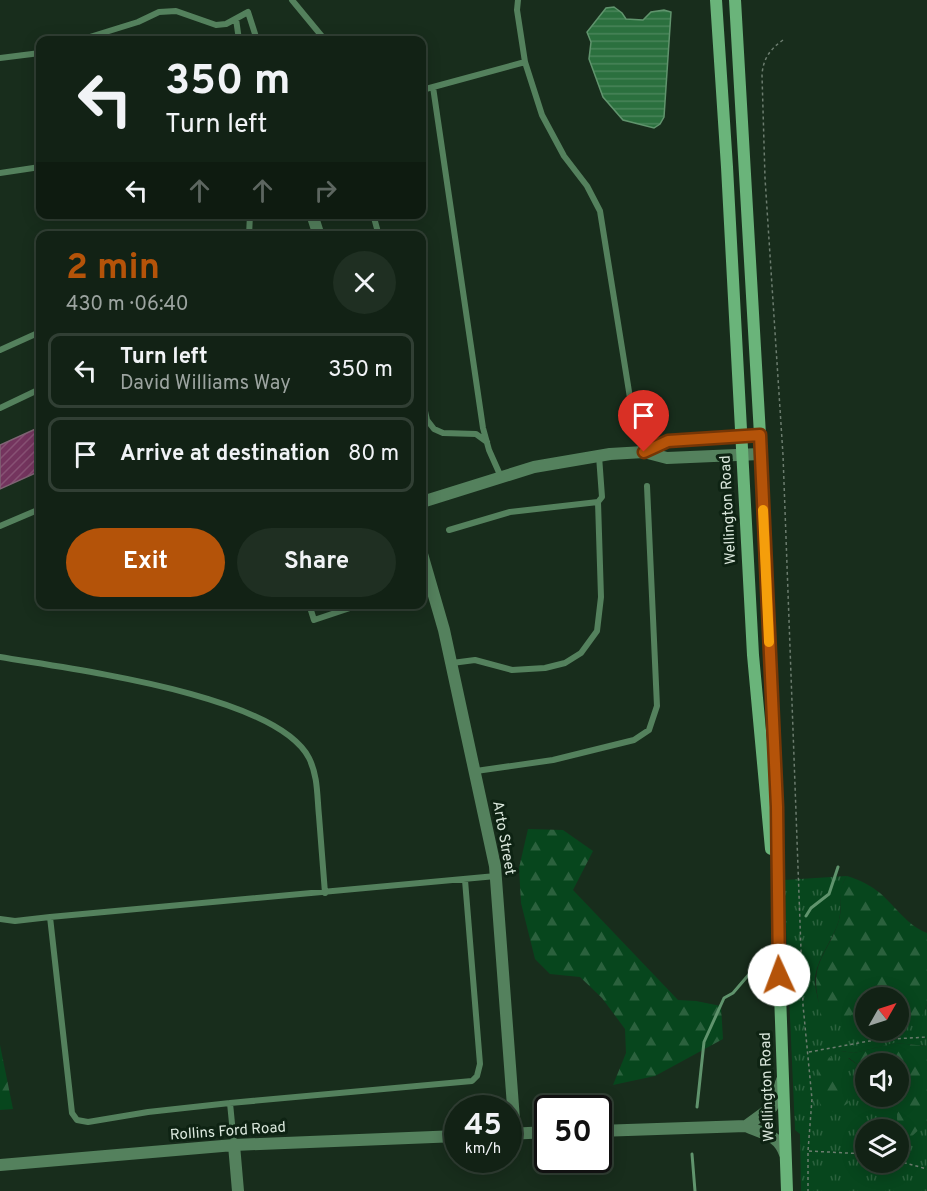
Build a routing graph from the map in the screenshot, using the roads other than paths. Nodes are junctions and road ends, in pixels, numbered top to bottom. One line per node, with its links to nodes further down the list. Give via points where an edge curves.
1 (292, 0): 9 (lane)
2 (518, 0): 12 (lane, via 516,10)
3 (716, 0): 24 (main road, Wellington Road)
4 (735, 0): 23 (main road, Wellington Road)
5 (236, 19): 6 (lane, via 216,25 176,11 159,12); 7 (lane); 8 (lane, via 248,12)
6 (92, 36)
7 (238, 36)
8 (256, 36)
9 (322, 36)
10 (36, 54): 11 (lane)
11 (0, 58)
12 (525, 62): 13 (lane); 20 (lane, via 542,115 600,211)
13 (433, 87): 14 (lane); 25 (lane)
14 (426, 89)
15 (36, 168): 16 (lane)
16 (0, 173)
17 (36, 334): 18 (lane)
18 (0, 350)
19 (36, 391): 21 (lane)
20 (631, 404)
21 (0, 408)
22 (426, 416): 25 (lane, via 434,429 476,434)
23 (760, 435): 24 (street); 27 (main road, Wellington Road)
24 (741, 436): 26 (street, via 668,441); 28 (main road, Wellington Road)
25 (487, 443): 30 (lane)
26 (644, 452): 28 (street, via 667,458); 29 (street)
27 (760, 454): 28 (street); 46 (main road, Wellington Road, via 777,818)
28 (742, 455): 46 (main road, Wellington Road, via 753,655)
29 (598, 456): 30 (street); 33 (lane, via 602,497)
30 (501, 477): 32 (street)
31 (647, 486): 42 (lane, via 657,706 649,730 634,740 553,759)
32 (426, 501)
33 (598, 502): 36 (lane, via 510,512); 41 (lane, via 601,597 597,632 581,653 565,663 545,668 512,670 475,660)
34 (36, 511): 35 (lane)
35 (0, 526)
36 (449, 530)
37 (426, 579): 41 (street, Arto Street)
38 (311, 609): 39 (lane, via 314,620)
39 (347, 609)
40 (0, 657): 45 (lane, via 155,684 224,703 296,741 305,750 315,774)
41 (452, 663): 42 (street, Arto Street)
42 (476, 771): 43 (street, Arto Street)
43 (496, 876): 44 (lane); 50 (street, Arto Street)
44 (465, 880): 45 (lane); 51 (lane, via 480,1064 472,1081)
45 (325, 893): 47 (lane)
46 (777, 909): 49 (main road, Wellington Road)
47 (50, 917): 48 (lane); 51 (lane, via 72,1113 77,1120 88,1122)
48 (0, 919)
49 (782, 1078): 52 (street, via 772,1107); 56 (main road, Wellington Road)
50 (510, 1095)
51 (230, 1103): 55 (lane)
52 (746, 1126): 53 (street); 56 (street, via 774,1137)
53 (612, 1131)
54 (444, 1137): 55 (street, Rollins Ford Road)
55 (234, 1145): 57 (street, Rollins Ford Road); 58 (street)
56 (785, 1154): 59 (main road, Wellington Road)
57 (0, 1165)
58 (238, 1191)
59 (787, 1191)

